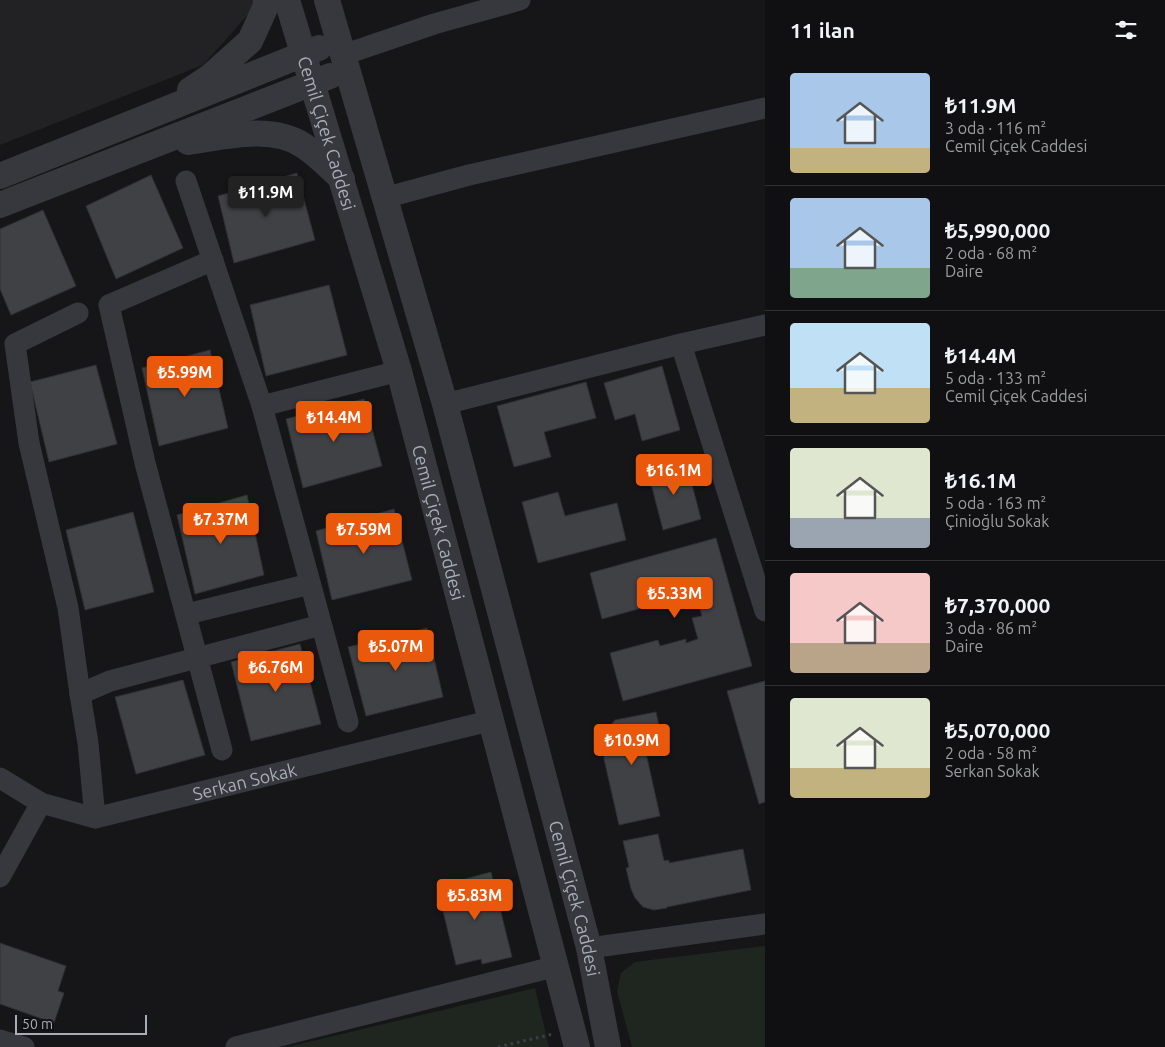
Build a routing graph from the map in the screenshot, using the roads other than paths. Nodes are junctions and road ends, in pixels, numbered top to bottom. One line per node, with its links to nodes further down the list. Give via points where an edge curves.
1 (266, 0): 9 (street, via 250,42 211,76)
2 (287, 0): 6 (street, Cemil Çiçek Caddesi)
3 (328, 0): 5 (street, Cemil Çiçek Caddesi)
4 (520, 0): 5 (street, via 434,24)
5 (343, 55): 6 (street); 7 (street); 14 (street, Cemil Çiçek Caddesi)
6 (303, 56): 7 (street, Cemil Çiçek Caddesi); 9 (street)
7 (313, 82): 10 (street); 12 (street, Cemil Çiçek Caddesi)
8 (765, 108): 14 (street, via 469,175)
9 (152, 116): 11 (street)
10 (142, 149): 12 (street, via 252,132 278,135 303,145); 15 (street)
11 (0, 176)
12 (342, 178): 20 (street, Cemil Çiçek Caddesi)
13 (186, 181): 16 (street)
14 (384, 198): 21 (street, Cemil Çiçek Caddesi)
15 (0, 205)
16 (213, 260): 22 (street); 25 (street, via 109,305 145,463)
17 (78, 313): 28 (street, via 15,344 29,443 68,608)
18 (765, 325): 19 (street)
19 (681, 344): 21 (street); 24 (street)
20 (399, 371): 22 (street); 29 (street, Cemil Çiçek Caddesi)
21 (445, 404): 37 (street, Cemil Çiçek Caddesi)
22 (262, 406): 23 (street)
23 (310, 584): 25 (street); 26 (street)
24 (765, 611)
25 (187, 614): 27 (street)
26 (320, 625): 27 (street); 30 (street)
27 (198, 657): 28 (street, via 110,681); 31 (street)
28 (80, 694): 34 (street)
29 (492, 720): 34 (street, Serkan Sokak); 38 (street, Cemil Çiçek Caddesi)
30 (348, 722)
31 (222, 750)
32 (0, 778): 33 (street, Serkan Sokak)
33 (41, 803): 34 (street, Serkan Sokak); 35 (street)
34 (94, 818)
35 (0, 878)
36 (765, 924): 37 (street)
37 (589, 948): 43 (street, Cemil Çiçek Caddesi)
38 (557, 966): 39 (street, Cemil Çiçek Caddesi); 42 (street)
39 (575, 1038)
40 (0, 1040): 41 (street)
41 (24, 1047)
42 (236, 1047)
43 (608, 1047)

